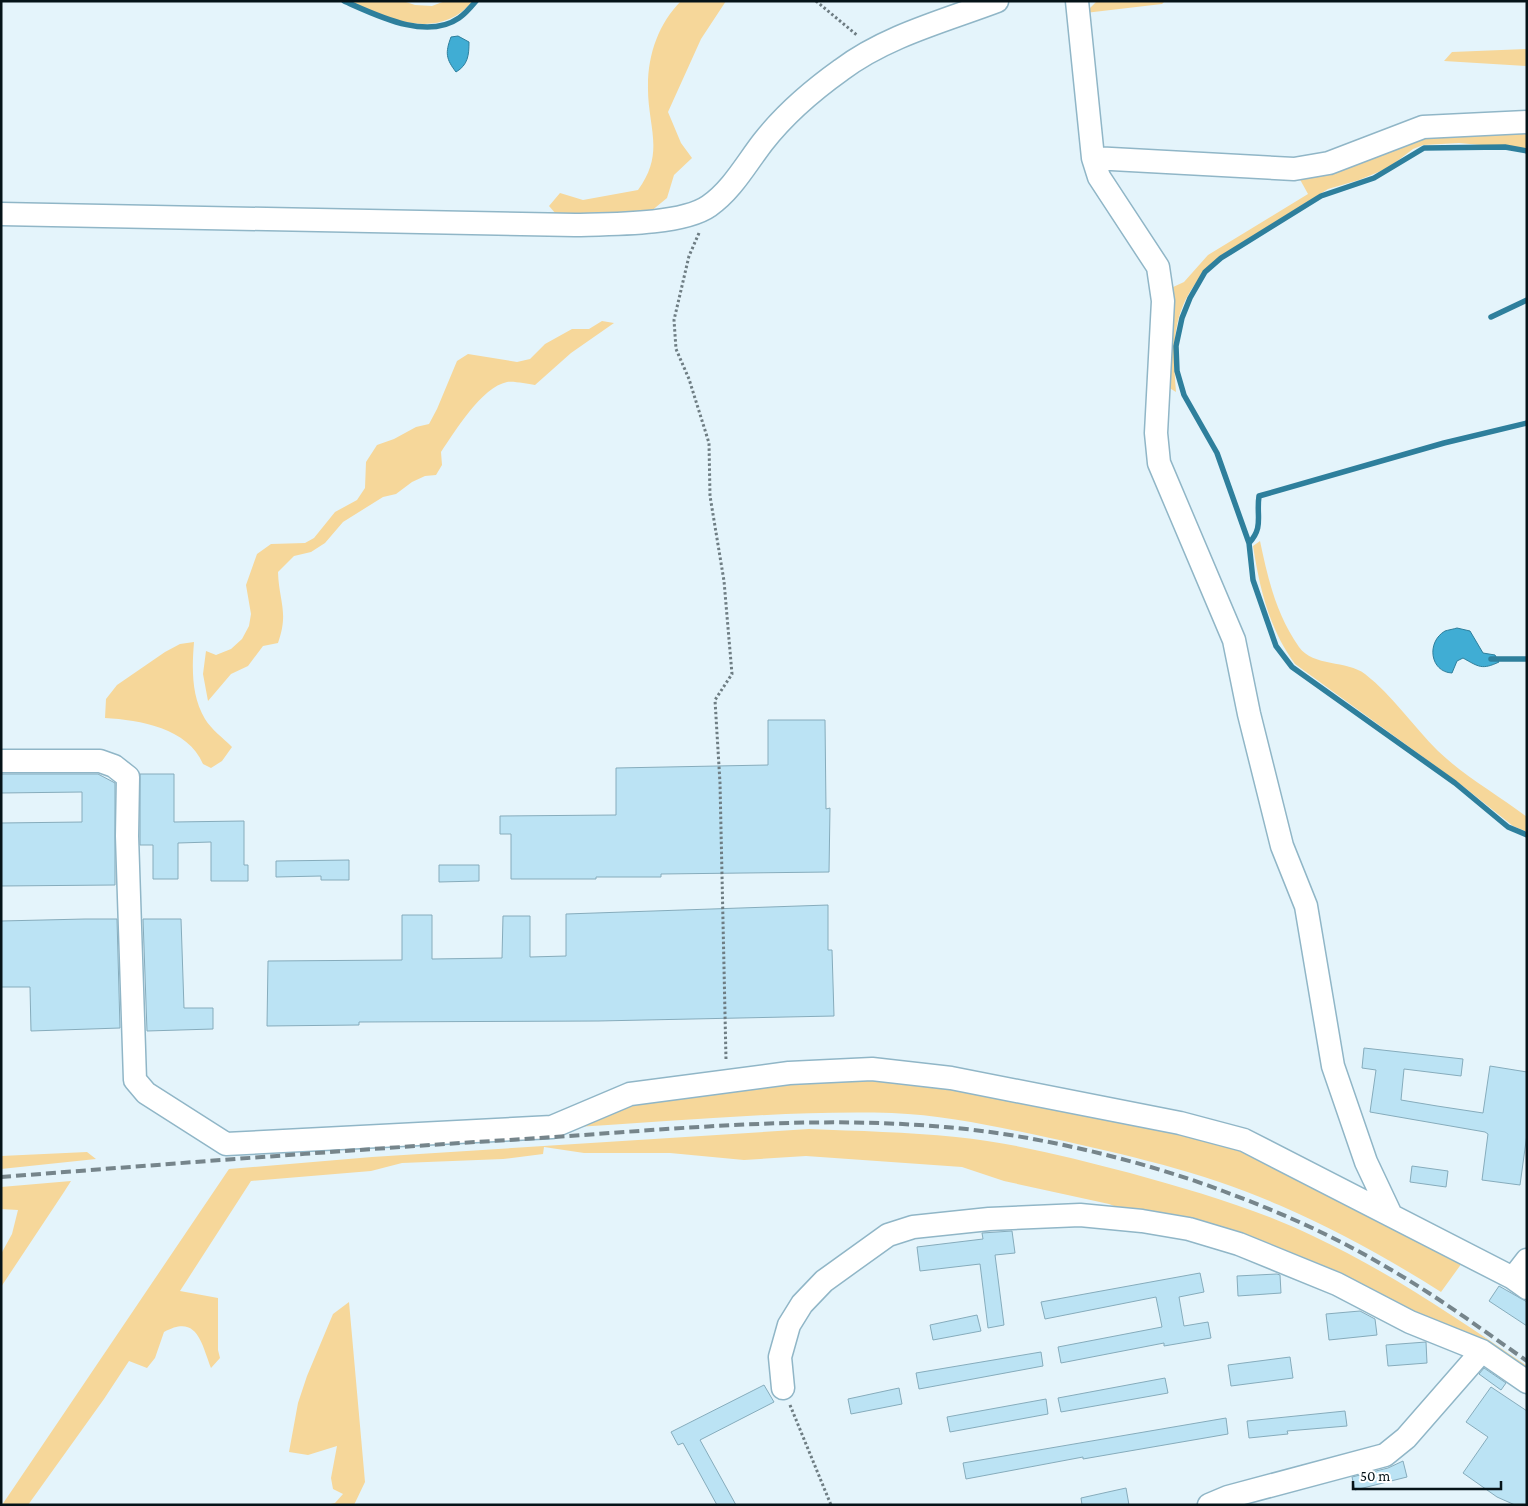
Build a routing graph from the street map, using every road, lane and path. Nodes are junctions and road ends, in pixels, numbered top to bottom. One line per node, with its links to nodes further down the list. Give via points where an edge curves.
1 (816, 1): 4 (path)
2 (996, 1): 4 (street)
3 (1077, 1): 6 (street)
4 (875, 48): 7 (street, via 840,70 800,103 764,140 729,188)
5 (1527, 122): 6 (street, via 1423,128 1329,163 1294,169)
6 (1093, 158): 11 (street, via 1099,177 1158,267 1163,301 1156,433 1158,463 1234,640 1282,846 1306,906 1333,1066 1366,1162)
7 (708, 207): 8 (street, via 662,220 575,225); 10 (path, via 689,256 674,320 676,349 709,443 710,496 724,581 732,674 715,700)
8 (1, 214)
9 (1, 761): 10 (street, via 100,761 114,766 128,777 135,1080 146,1093 226,1144 552,1127 630,1094)
10 (727, 1081): 11 (street, via 788,1073 872,1069 951,1078 1180,1123 1244,1140)
11 (1391, 1215): 13 (street)
12 (1527, 1260): 13 (street)
13 (1520, 1283)
14 (1482, 1351): 15 (street); 16 (street, via 1410,1322 1337,1284 1239,1244 1189,1229 1080,1215 989,1219 913,1227 888,1235 824,1281 802,1304 789,1325 780,1357); 18 (street, via 1406,1438 1385,1455)
15 (1527, 1382)
16 (783, 1388): 17 (path)
17 (831, 1505)
18 (1209, 1505)

